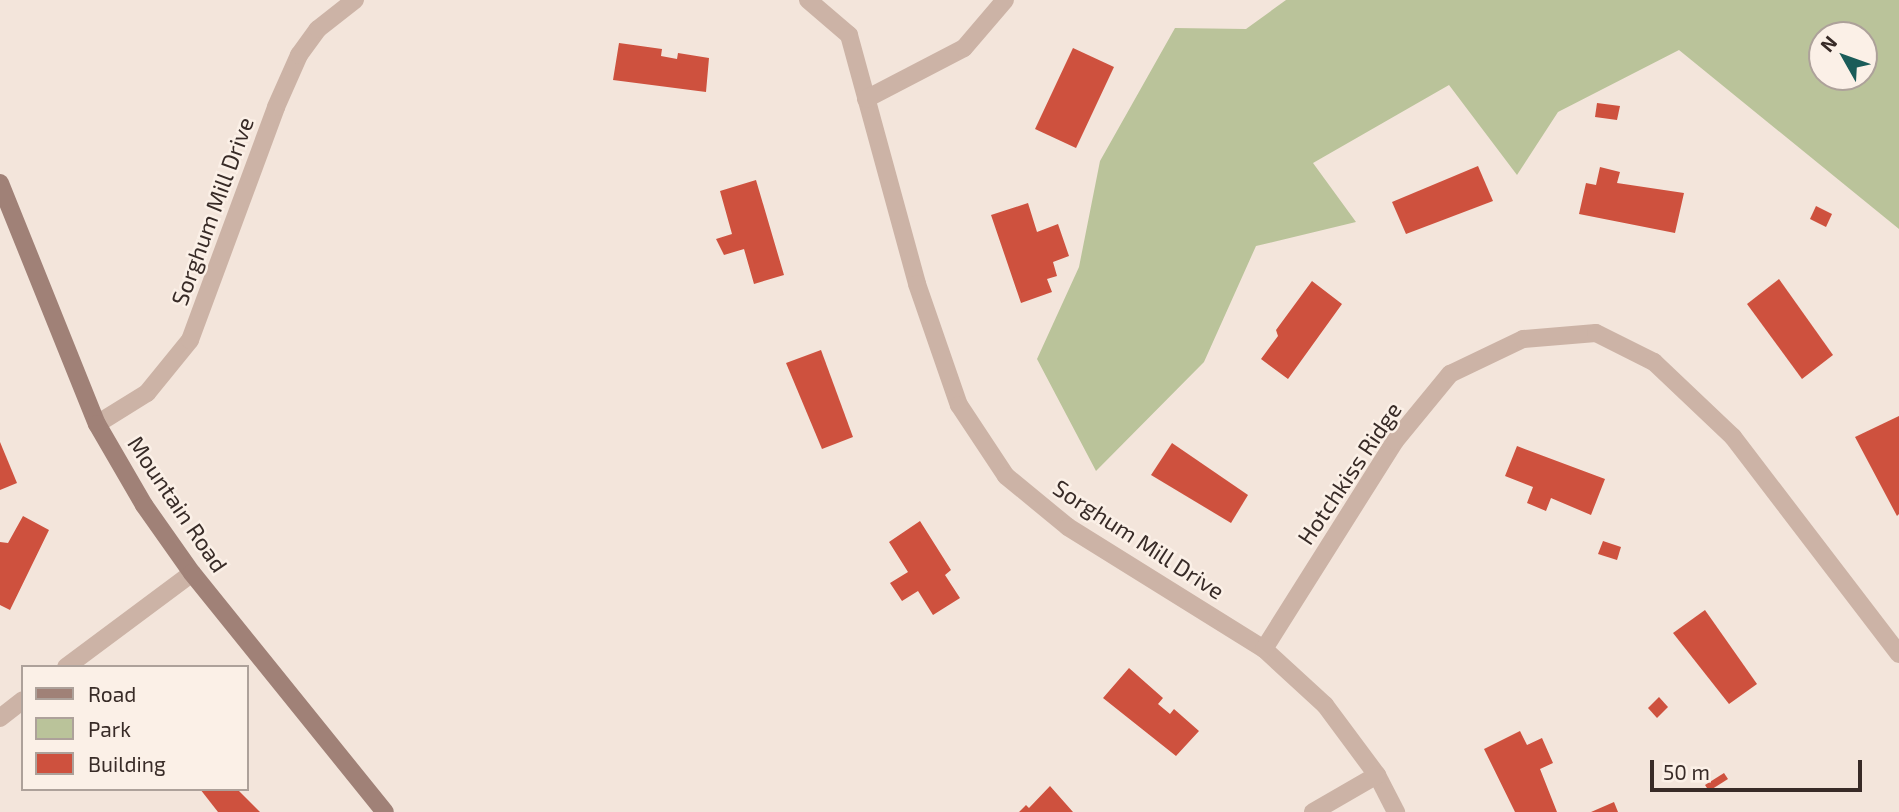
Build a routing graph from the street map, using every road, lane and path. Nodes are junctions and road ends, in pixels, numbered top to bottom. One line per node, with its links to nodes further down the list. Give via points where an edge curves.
1 (355, 0): 6 (street, Sorghum Mill Drive, via 318,29 299,55 190,340 147,393)
2 (808, 0): 4 (street, Sorghum Mill Drive, via 849,35)
3 (1005, 0): 4 (street, via 964,48)
4 (866, 99): 8 (street, Sorghum Mill Drive, via 917,284 959,405 1006,476 1068,527)
5 (0, 183): 6 (main road, Mountain Road)
6 (97, 424): 7 (main road, Mountain Road, via 144,505)
7 (192, 573): 10 (street); 14 (main road, Mountain Road)
8 (1264, 649): 9 (street, Hotchkiss Ridge, via 1395,441 1450,374 1523,340 1596,333 1654,362 1733,436); 13 (street, Sorghum Mill Drive, via 1325,705)
9 (1899, 654)
10 (69, 665)
11 (21, 702): 12 (street)
12 (0, 718)
13 (1377, 775): 15 (street); 16 (street, Sorghum Mill Drive)
14 (385, 812)
15 (1313, 812)
16 (1396, 812)

